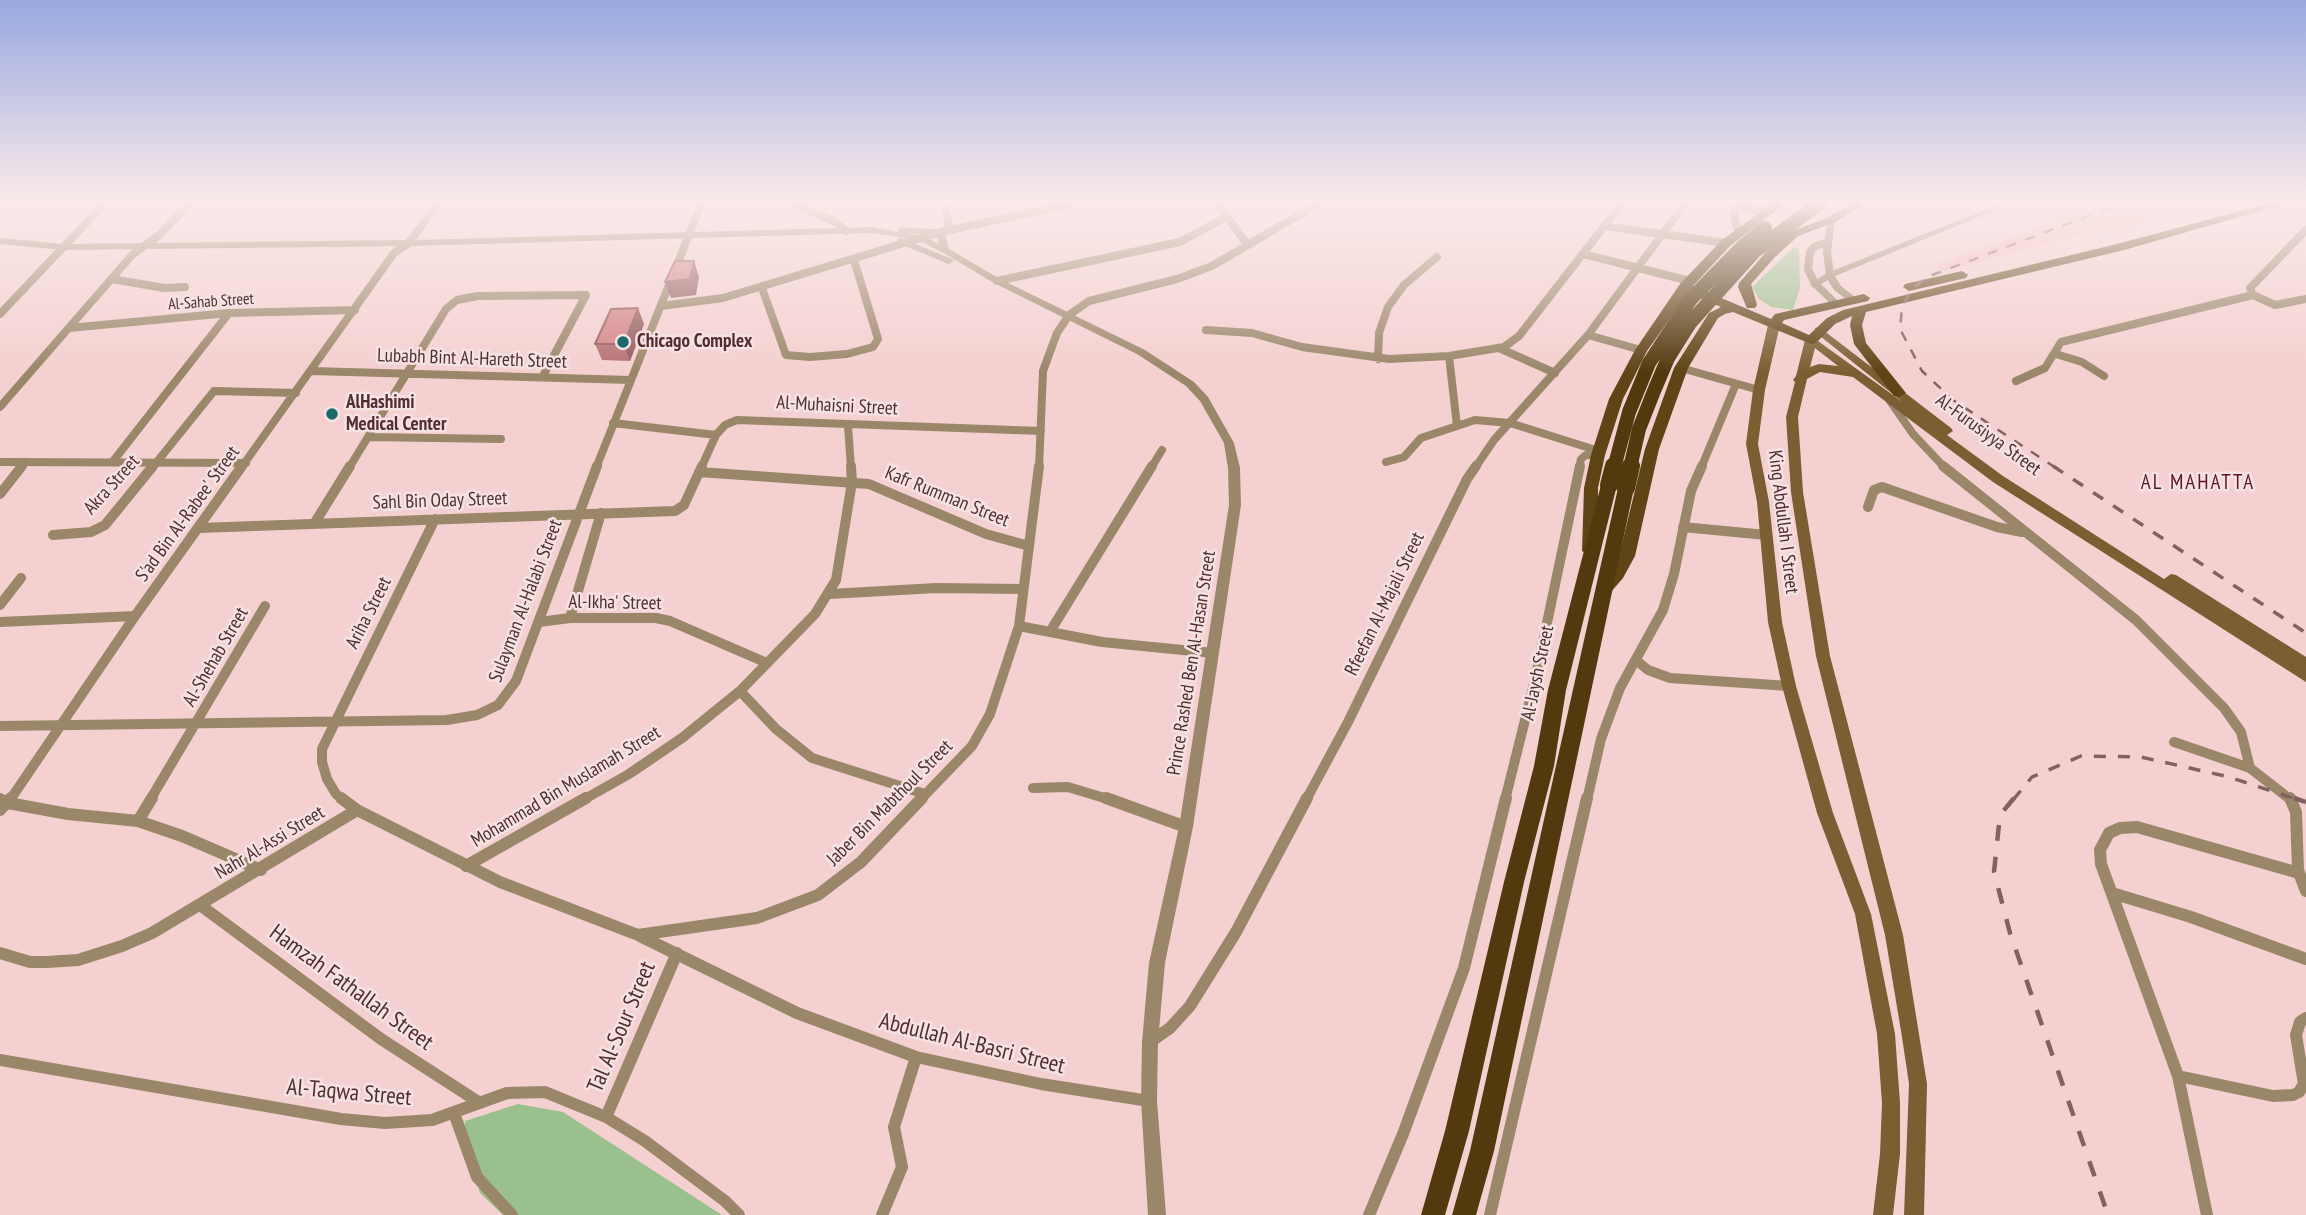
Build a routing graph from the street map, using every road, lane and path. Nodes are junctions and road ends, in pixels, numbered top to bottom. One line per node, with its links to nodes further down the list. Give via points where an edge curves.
1 (52, 259): 42 (street)
2 (129, 259): 30 (street)
3 (390, 259): 43 (street, S'ad Bin Al-Rabee' Street)
4 (679, 259): 40 (street, Sulayman Al-Halabi Street)
5 (858, 259): 24 (street)
6 (945, 259): 26 (street, Prince Rashed Ben Al-Hasan Street)
7 (960, 259): 26 (street, Prince Rashed Ben Al-Hasan Street)
8 (1102, 259): 31 (street)
9 (1223, 259): 45 (street, via 1198,272 1089,300)
10 (1435, 259): 55 (street, via 1404,285 1388,307 1379,333)
11 (1579, 259): 51 (street, via 1515,340)
12 (1602, 259): 27 (street, Al-Furusiyya Street)
13 (1643, 259): 27 (street, Rfeefan Al-Majali Street)
14 (1711, 259): 32 (main road)
15 (1731, 259): 90 (highway, Al-Jaysh Street, bridge, via 1691,299 1650,363 1629,412)
16 (1748, 259): 90 (highway, Al-Jaysh Street, bridge, via 1690,323 1668,358)
17 (1768, 259): 41 (main road, via 1747,279)
18 (1809, 259): 33 (street)
19 (1829, 259): 29 (street)
20 (1870, 259): 25 (street)
21 (2040, 259): 39 (main road)
22 (2067, 259): 39 (main road)
23 (2278, 259): 36 (street, via 2252,285)
24 (854, 260): 35 (street); 35 (street, via 878,339 873,347 847,354 786,355)
25 (1862, 262): 28 (street); 29 (street)
26 (963, 263): 31 (street, Prince Rashed Ben Al-Hasan Street)
27 (1636, 267): 32 (street, Al-Furusiyya Street); 49 (street, Rfeefan Al-Majali Street)
28 (1871, 268)
29 (1830, 275): 33 (street); 39 (street)
30 (112, 279): 34 (street); 47 (street)
31 (998, 281): 45 (street, Prince Rashed Ben Al-Hasan Street)
32 (1687, 284): 41 (main road, Al-Furusiyya Street); 52 (main road)
33 (1815, 284): 38 (street)
34 (185, 287)
35 (762, 288): 40 (street, via 703,302)
36 (2253, 295): 37 (street, via 2275,305); 53 (street, via 2065,341 2058,344)
37 (2306, 299)
38 (1837, 305): 39 (main road); 46 (main road)
39 (1856, 305): 50 (main road); 69 (main road, via 1860,344)
40 (660, 306): 62 (street, Sulayman Al-Halabi Street)
41 (1743, 307): 46 (main road, Al-Furusiyya Street); 56 (main road, via 1713,316)
42 (2, 310)
43 (355, 310): 44 (street, Al-Sahab Street); 57 (street, S'ad Bin Al-Rabee' Street)
44 (229, 313): 47 (street, Al-Sahab Street); 81 (street)
45 (1069, 315): 75 (street, Jaber Bin Mabthoul Street, via 1043,371); 116 (street, Prince Rashed Ben Al-Hasan Street, via 1141,352 1190,384 1229,443 1236,505)
46 (1777, 321): 50 (main road, Al-Furusiyya Street); 67 (main road, King Abdullah I Street)
47 (69, 328): 70 (street)
48 (1206, 330): 55 (street, via 1252,333)
49 (1588, 335): 52 (street); 59 (street, Rfeefan Al-Majali Street)
50 (1815, 335): 63 (main road, King Abdullah I Street); 66 (main road, Al-Furusiyya Street); 69 (main road, Al-Furusiyya Street)
51 (1499, 348): 54 (street); 59 (street)
52 (1641, 350): 80 (main road, via 1616,399)
53 (2056, 354): 61 (street, via 2082,362); 64 (street, via 2045,368)
54 (1449, 356): 55 (street); 74 (street)
55 (1378, 359)
56 (1681, 368): 65 (street); 105 (main road, via 1652,449 1627,556)
57 (312, 371): 58 (street, Lubabh Bint Al-Hareth Street); 68 (street, S'ad Bin Al-Rabee' Street)
58 (408, 373): 60 (street, Lubabh Bint Al-Hareth Street); 60 (street, via 446,309 457,300 584,294); 77 (street)
59 (1555, 373): 72 (street, Rfeefan Al-Majali Street)
60 (543, 376): 62 (street, Lubabh Bint Al-Hareth Street)
61 (2104, 376)
62 (631, 380): 71 (street, Sulayman Al-Halabi Street)
63 (1799, 380): 66 (main road, via 1826,368); 142 (main road, King Abdullah I Street, via 1792,417 1797,492 1823,656)
64 (2016, 381)
65 (1736, 384): 67 (street); 97 (street, via 1691,491)
66 (1875, 389): 69 (main road, Al-Furusiyya Street)
67 (1759, 390): 100 (main road, King Abdullah I Street, via 1752,444)
68 (296, 393): 84 (street, Akra Street, via 215,390); 86 (street, S'ad Bin Al-Rabee' Street)
69 (1895, 397): 99 (street, via 1913,434 1942,465); 119 (main road, Al-Furusiyya Street, via 2006,474); 120 (main road, Al-Furusiyya Street, via 1998,478)
70 (0, 407)
71 (613, 423): 76 (street); 94 (street, Sulayman Al-Halabi Street)
72 (1510, 423): 74 (street, via 1475,420); 80 (street); 148 (street, Rfeefan Al-Majali Street, via 1459,492 1348,722 1236,932 1190,1006)
73 (848, 426): 75 (street, Al-Muhaisni Street); 76 (street, Al-Muhaisni Street, via 737,420); 88 (street, Mohammad Bin Muslamah Street)
74 (1457, 426): 85 (street, via 1421,438 1404,457)
75 (1041, 430): 102 (street, Jaber Bin Mabthoul Street)
76 (716, 435): 87 (street)
77 (368, 437): 78 (street); 96 (street)
78 (501, 439)
79 (1162, 450): 115 (street)
80 (1599, 453): 89 (main road)
81 (114, 460): 83 (street); 84 (street)
82 (0, 462): 83 (street)
83 (25, 462): 91 (street)
84 (156, 462): 86 (street); 101 (street, Akra Street, via 105,525)
85 (1386, 462)
86 (246, 463): 98 (street, S'ad Bin Al-Rabee' Street)
87 (699, 472): 88 (street, Kafr Rumman Street); 93 (street, Sahl Bin Oday Street, via 682,508)
88 (852, 482): 102 (street, Kafr Rumman Street, via 877,487 986,534); 107 (street, Mohammad Bin Muslamah Street, via 844,543)
89 (1583, 487): 103 (main road); 160 (street, via 1464,968)
90 (1618, 487): 103 (highway, Al-Jaysh Street); 105 (highway, Al-Jaysh Street)
91 (0, 494)
92 (1868, 507): 99 (street, via 1874,489 1882,487)
93 (601, 513): 94 (street, Sahl Bin Oday Street); 111 (street)
94 (579, 514): 95 (street, Sahl Bin Oday Street); 113 (street, Sulayman Al-Halabi Street)
95 (435, 519): 96 (street, Sahl Bin Oday Street); 123 (street, Ariha Street)
96 (314, 524): 98 (street, Sahl Bin Oday Street)
97 (1683, 527): 100 (street); 117 (street, via 1663,610)
98 (200, 528): 110 (street, S'ad Bin Al-Rabee' Street)
99 (2024, 532): 128 (street, via 2146,629 2224,708 2241,732)
100 (1766, 535): 121 (main road, King Abdullah I Street, via 1775,622)
101 (52, 536)
102 (1029, 546): 106 (street, Jaber Bin Mabthoul Street)
103 (1590, 557): 161 (highway, Al-Jaysh Street, via 1457,1131)
104 (21, 578): 108 (street)
105 (1606, 587): 162 (highway, Al-Jaysh Street)
106 (1022, 589): 107 (street); 114 (street, Jaber Bin Mabthoul Street)
107 (830, 594): 118 (street, Mohammad Bin Muslamah Street)
108 (0, 605)
109 (265, 606): 124 (street, Al-Shehab Street)
110 (135, 616): 112 (street); 126 (street, S'ad Bin Al-Rabee' Street)
111 (570, 618): 113 (street, Al-Ikha' Street); 118 (street, Al-Ikha' Street, via 670,621)
112 (0, 622)
113 (539, 622): 123 (street, Sulayman Al-Halabi Street, via 512,690 488,711 463,719)
114 (1019, 626): 115 (street); 130 (street, Jaber Bin Mabthoul Street, via 982,731)
115 (1051, 630): 116 (street, via 1102,642)
116 (1213, 653): 134 (street, Prince Rashed Ben Al-Hasan Street)
117 (1636, 660): 121 (street, via 1670,678); 163 (street, via 1601,738)
118 (767, 663): 122 (street, Mohammad Bin Muslamah Street)
119 (2306, 664)
120 (2306, 676)
121 (1789, 686): 141 (main road, King Abdullah I Street, via 1823,808)
122 (740, 691): 130 (street, via 812,758); 135 (street, Mohammad Bin Muslamah Street, via 629,774)
123 (334, 723): 124 (street, Sulayman Al-Halabi Street); 132 (street, Jaber Bin Mabthoul Street, via 321,762 336,794)
124 (197, 725): 126 (street, Sulayman Al-Halabi Street); 133 (street, Al-Shehab Street)
125 (0, 726): 126 (street, Sulayman Al-Halabi Street)
126 (62, 726): 131 (street, S'ad Bin Al-Rabee' Street)
127 (2174, 742): 128 (street)
128 (2250, 768): 137 (street, via 2283,789 2294,805)
129 (1033, 788): 134 (street, via 1081,791)
130 (925, 794): 143 (street, Jaber Bin Mabthoul Street, via 861,862 818,895 757,918)
131 (3, 804): 133 (street)
132 (357, 810): 135 (street, Jaber Bin Mabthoul Street); 136 (street, Nahr Al-Assi Street)
133 (138, 821): 136 (street)
134 (1186, 827): 148 (street, Prince Rashed Ben Al-Hasan Street, via 1157,963)
135 (466, 866): 143 (street, Jaber Bin Mabthoul Street)
136 (261, 870): 140 (street, Nahr Al-Assi Street)
137 (2299, 873): 138 (street); 139 (street, via 2137,827 2120,828 2109,833 2100,850)
138 (2306, 891)
139 (2112, 893): 146 (street); 151 (street)
140 (200, 905): 144 (street, Nahr Al-Assi Street, via 152,933 78,960 30,962); 153 (street, Hamzah Fathallah Street, via 381,1039)
141 (1868, 932): 142 (main road); 164 (main road, King Abdullah I Street, via 1890,1069 1890,1154)
142 (1894, 935): 165 (main road, King Abdullah I Street, via 1918,1084)
143 (638, 936): 145 (street, Abdullah Al-Basri Street)
144 (0, 953)
145 (677, 953): 149 (street, Abdullah Al-Basri Street, via 797,1013); 155 (street, Tal Al-Sour Street)
146 (2306, 959)
147 (2306, 1018): 151 (street, via 2296,1035 2304,1084 2293,1095 2273,1096)
148 (1150, 1042): 152 (street, Prince Rashed Ben Al-Hasan Street)
149 (916, 1057): 152 (street, Abdullah Al-Basri Street); 158 (street, via 894,1127 902,1167)
150 (0, 1060): 154 (street, Al-Taqwa Street, via 341,1119 410,1123)
151 (2178, 1076): 166 (street)
152 (1149, 1101): 159 (street, Prince Rashed Ben Al-Hasan Street)
153 (480, 1103): 154 (street, Al-Taqwa Street); 155 (street, Al-Taqwa Street, via 507,1093 545,1092)
154 (454, 1113): 156 (street, via 477,1177)
155 (606, 1117): 157 (street, Al-Taqwa Street, via 690,1174)
156 (512, 1215)
157 (738, 1215)
158 (882, 1215)
159 (1157, 1215)
160 (1369, 1215)
161 (1433, 1215)
162 (1464, 1215)
163 (1490, 1215)
164 (1883, 1215)
165 (1914, 1215)
166 (2207, 1215)

